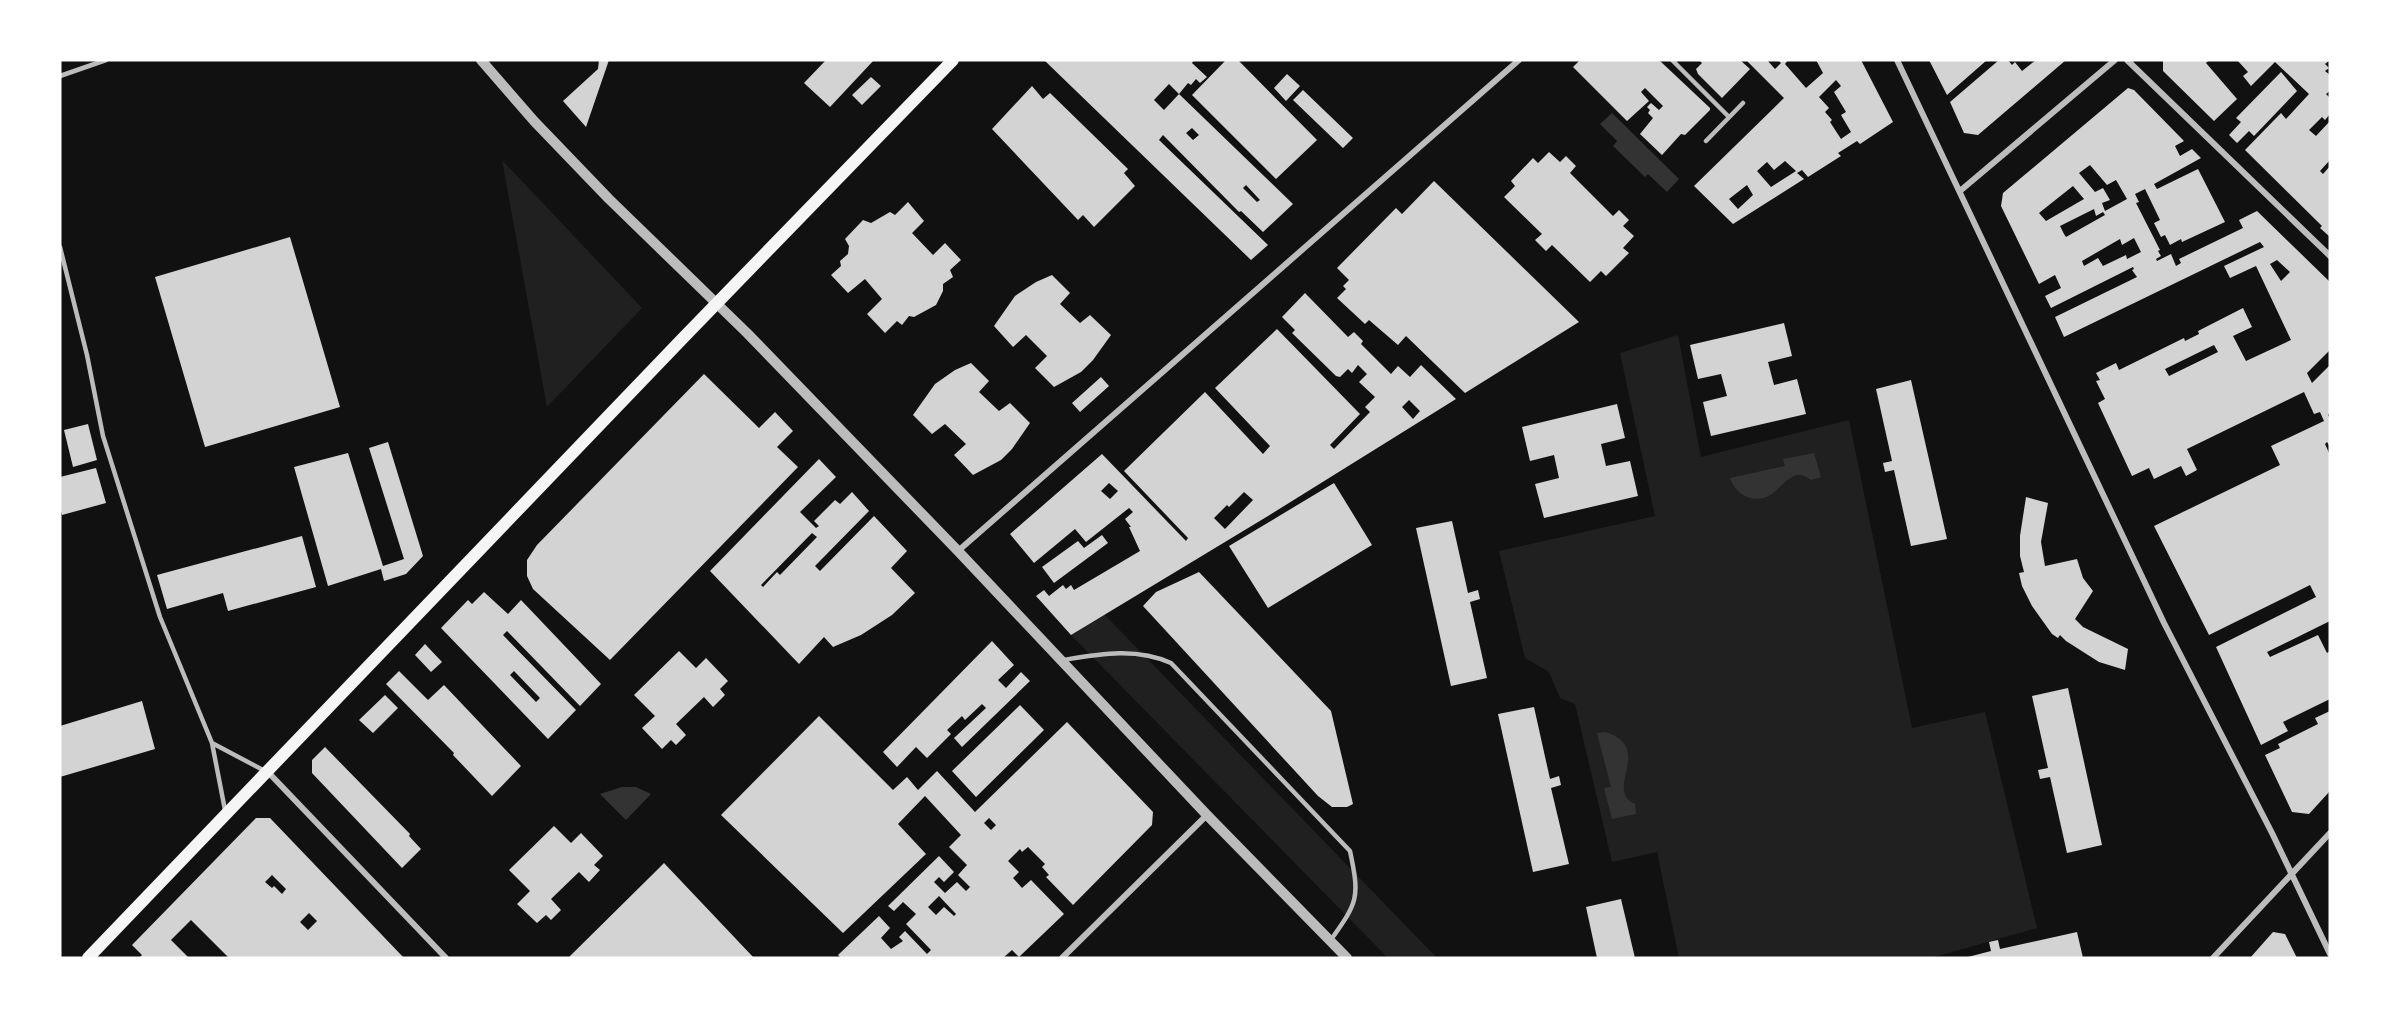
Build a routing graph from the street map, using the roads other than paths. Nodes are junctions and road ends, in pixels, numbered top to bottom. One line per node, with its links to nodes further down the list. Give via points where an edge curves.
1 (106, 60): 9 (lane)
2 (482, 60): 16 (street, via 534,121)
3 (952, 60): 16 (main road)
4 (1519, 60): 17 (street)
5 (1672, 60): 11 (lane)
6 (1897, 60): 13 (street)
7 (2115, 60): 13 (street)
8 (2127, 60): 15 (street)
9 (60, 76)
10 (1743, 103): 11 (lane)
11 (1729, 117): 12 (lane)
12 (1706, 141)
13 (1960, 190): 24 (street, via 2164,623)
14 (60, 247): 19 (lane, via 103,436 160,616)
15 (2330, 256)
16 (717, 303): 17 (street); 20 (main road)
17 (958, 551): 18 (street)
18 (1061, 660): 22 (street); 25 (lane, via 1107,653 1156,656 1171,663 1350,851 1357,884 1354,904)
19 (212, 742): 20 (lane); 21 (lane)
20 (267, 771): 21 (main road); 28 (street)
21 (226, 814): 27 (main road)
22 (1206, 814): 25 (street); 29 (street)
23 (2330, 832): 24 (street)
24 (2291, 872): 26 (street); 31 (street)
25 (1330, 941): 30 (street)
26 (2330, 954)
27 (88, 958)
28 (446, 958)
29 (1062, 958)
30 (1347, 958)
31 (2213, 958)

